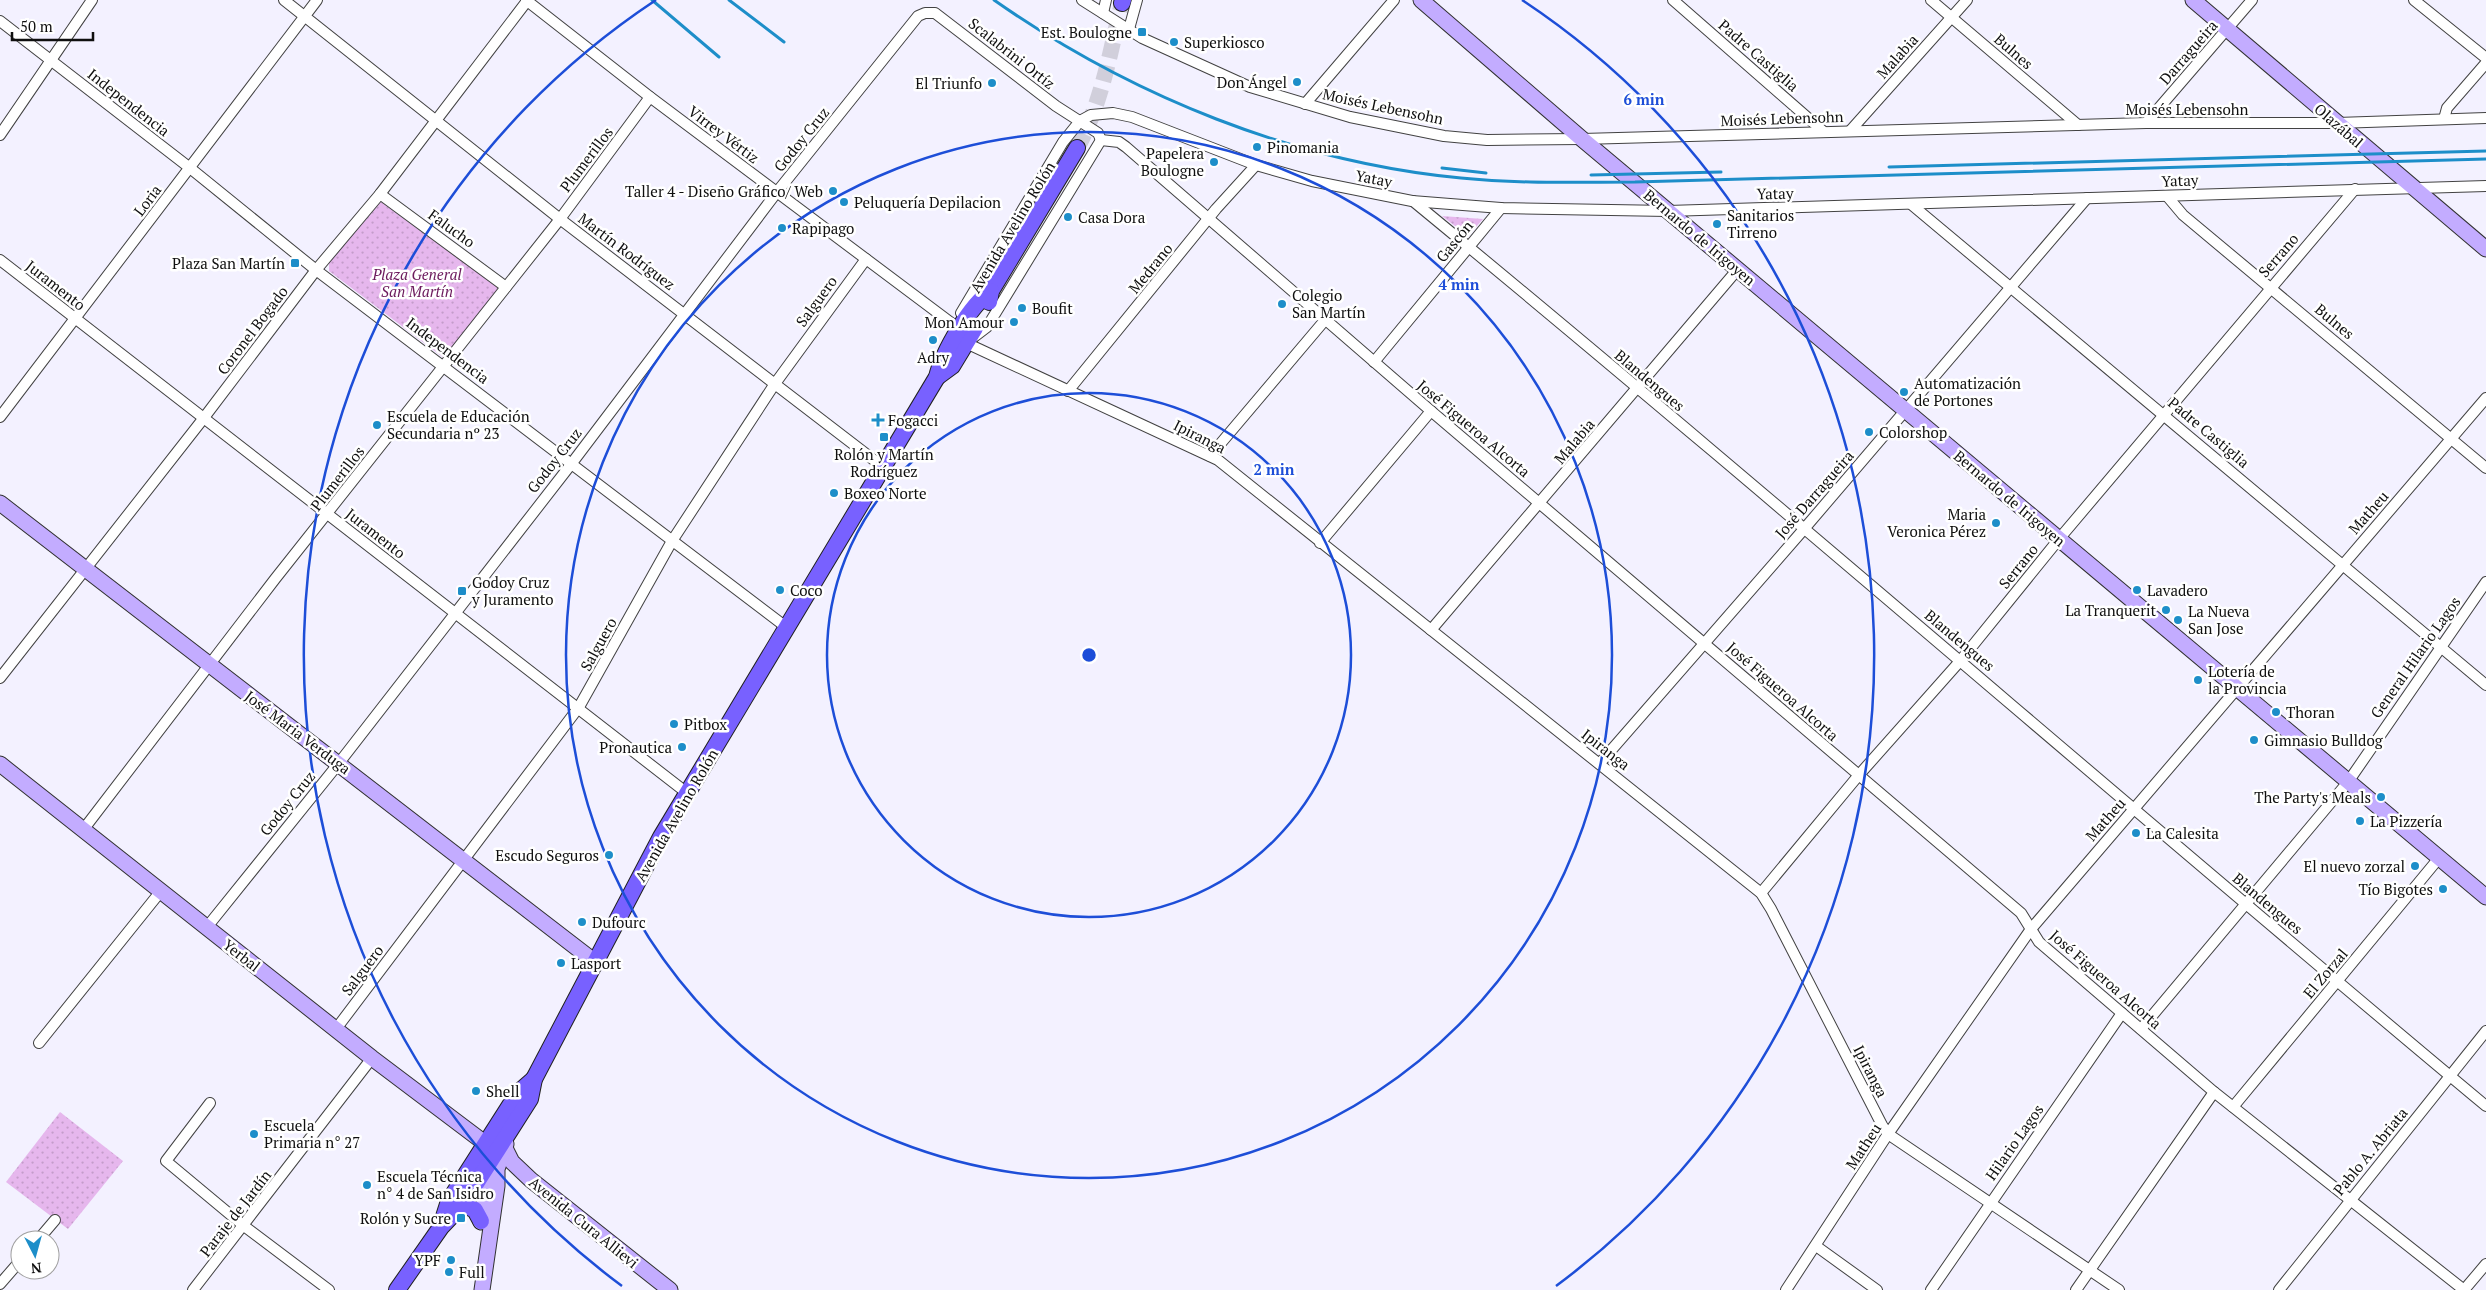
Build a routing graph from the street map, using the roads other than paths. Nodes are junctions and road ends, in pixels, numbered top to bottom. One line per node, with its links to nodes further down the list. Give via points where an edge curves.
1 (92, 0): 23 (street)
2 (284, 0): 17 (street, Martín Rodríguez)
3 (317, 0): 17 (street, Loria)
4 (527, 0): 25 (street, Virrey Vértiz); 27 (street, Coronel Bogado)
5 (1082, 0): 15 (street, Moisés Lebensohn)
6 (1394, 0): 26 (street)
7 (1421, 0): 37 (street, Bernardo de Irigoyen)
8 (1931, 0): 18 (street, Bulnes)
9 (1967, 0): 18 (street, Malabia)
10 (2193, 0): 21 (street, Olazábal)
11 (2252, 0): 21 (street, Darragueira)
12 (2414, 0): 22 (street)
13 (1122, 1): 15 (street); 20 (street)
14 (1676, 1): 35 (street, Padre Castiglia)
15 (1103, 12): 20 (street, Moisés Lebensohn)
16 (925, 13): 30 (street, Scalabrini Ortíz, via 935,13); 45 (street, Godoy Cruz, via 918,16)
17 (305, 16): 27 (street, Martín Rodríguez); 41 (street, Loria)
18 (1952, 18): 33 (street, Bulnes); 34 (street, Malabia)
19 (0, 21): 23 (street, Independencia)
20 (1129, 29): 26 (street, Moisés Lebensohn, via 1142,38 1250,86)
21 (2227, 30): 31 (street, Darragueira); 32 (street, Olazábal)
22 (2486, 58)
23 (52, 61): 36 (street); 41 (street, Independencia)
24 (2486, 63): 29 (street, via 2447,108)
25 (650, 97): 45 (street, Virrey Vértiz); 53 (street, Plumerillos)
26 (1305, 104): 37 (street, Moisés Lebensohn, via 1350,117 1444,136 1487,140)
27 (436, 118): 46 (street, Coronel Bogado); 53 (street, Martín Rodríguez)
28 (2486, 118): 29 (street, Moisés Lebensohn)
29 (2444, 119): 32 (street, Moisés Lebensohn)
30 (1080, 121): 38 (street, José Figueroa Alcorta, via 1098,133); 40 (street, Yatay, via 1103,113 1122,114); 67 (street, Avenida Avelino Rolón, via 1063,142)
31 (2146, 123): 32 (street, Moisés Lebensohn); 33 (street, Moisés Lebensohn)
32 (2338, 123): 43 (street, Olazábal)
33 (2078, 125): 34 (street, Moisés Lebensohn)
34 (1850, 131): 35 (street, Moisés Lebensohn)
35 (1824, 132): 37 (street, Moisés Lebensohn)
36 (0, 135)
37 (1582, 139): 52 (street, Bernardo de Irigoyen)
38 (1101, 140): 54 (street, José Figueroa Alcorta, via 1119,142); 67 (street, Avenida Avelino Rolón, via 987,327)
39 (1077, 148): 67 (main road, Avenida Avelino Rolón, via 991,291 979,299)
40 (1256, 165): 49 (street, Yatay, via 1312,181); 54 (street, Medrano)
41 (190, 168): 60 (street, Independencia); 65 (street, Loria)
42 (2486, 186): 43 (street, Yatay)
43 (2412, 187): 44 (street, Yatay); 56 (street, Olazábal)
44 (2355, 189): 47 (street, Yatay); 62 (street, Serrano)
45 (777, 192): 57 (street, Virrey Vértiz); 64 (street, Godoy Cruz)
46 (380, 194): 60 (street, Coronel Bogado); 61 (street, Falucho)
47 (2167, 196): 48 (street, Yatay); 62 (street, Bulnes, via 2183,215)
48 (2087, 198): 50 (street, Yatay); 63 (street, José Darragueira)
49 (1412, 200): 51 (street, Yatay); 55 (street, Blandengues)
50 (1912, 205): 52 (street, Yatay); 63 (street, Padre Castiglia)
51 (1501, 208): 52 (street, Yatay); 55 (street, Gascón)
52 (1668, 211): 59 (street, Bernardo de Irigoyen)
53 (560, 219): 61 (street, Plumerillos); 64 (street, Martín Rodríguez)
54 (1208, 219): 66 (street, José Figueroa Alcorta); 72 (street, Medrano)
55 (1469, 247): 68 (street, Gascón); 71 (street, Blandengues)
56 (2486, 249)
57 (866, 259): 67 (street, Virrey Vértiz); 70 (street, Salguero)
58 (0, 260): 65 (street, Juramento)
59 (1738, 268): 71 (street, Malabia); 74 (street, Bernardo de Irigoyen)
60 (316, 270): 69 (street, Independencia); 78 (street, Coronel Bogado)
61 (506, 287): 69 (street, Plumerillos)
62 (2271, 287): 76 (street, Serrano); 79 (street, Bulnes)
63 (2012, 288): 74 (street, José Darragueira); 76 (street, Padre Castiglia)
64 (684, 314): 70 (street, Martín Rodríguez); 81 (street, Godoy Cruz)
65 (75, 320): 77 (street, Loria); 78 (street, Juramento)
66 (1325, 320): 68 (street, José Figueroa Alcorta); 80 (street)
67 (958, 335): 72 (street, Ipiranga); 82 (main road, Avenida Avelino Rolón)
68 (1374, 362): 75 (street, José Figueroa Alcorta)
69 (443, 366): 81 (street, Independencia); 86 (street, Plumerillos)
70 (774, 385): 82 (street, Martín Rodríguez); 89 (street, Salguero)
71 (1637, 389): 85 (street, Malabia); 87 (street, Blandengues)
72 (1068, 391): 80 (street, Ipiranga)
73 (2486, 398): 79 (street, Matheu)
74 (1906, 410): 87 (street, José Darragueira); 88 (street, Bernardo de Irigoyen)
75 (1431, 411): 85 (street, José Figueroa Alcorta); 90 (street)
76 (2164, 414): 88 (street, Serrano); 91 (street, Padre Castiglia)
77 (0, 417)
78 (203, 419): 86 (street, Juramento); 92 (street, Coronel Bogado)
79 (2451, 438): 83 (street, Bulnes); 91 (street, Matheu)
80 (1210, 456): 90 (street, Ipiranga)
81 (572, 463): 89 (street, Independencia); 94 (street, Godoy Cruz)
82 (883, 467): 95 (main road, Avenida Avelino Rolón)
83 (2486, 468)
84 (0, 503): 92 (street, José Maria Verduga)
85 (1540, 504): 96 (street, Malabia); 97 (street, José Figueroa Alcorta)
86 (327, 514): 94 (street, Juramento); 100 (street, Plumerillos)
87 (1804, 530): 97 (street, José Darragueira); 99 (street, Blandengues)
88 (2059, 539): 99 (street, Serrano); 103 (street, Bernardo de Irigoyen)
89 (672, 541): 95 (street, Independencia); 104 (street, Salguero)
90 (1320, 543): 96 (street, Ipiranga)
91 (2343, 565): 98 (street, Padre Castiglia); 103 (street, Matheu)
92 (85, 569): 100 (street, José Maria Verduga); 101 (street, Coronel Bogado)
93 (2486, 582): 98 (street, General Hilario Lagos)
94 (455, 611): 104 (street, Juramento); 105 (street, Godoy Cruz)
95 (786, 627): 110 (main road, Avenida Avelino Rolón)
96 (1431, 630): 106 (street, Ipiranga)
97 (1704, 642): 106 (street, José Darragueira); 108 (street, José Figueroa Alcorta)
98 (2440, 647): 102 (street, Padre Castiglia); 109 (street, General Hilario Lagos)
99 (1961, 660): 108 (street, Serrano); 111 (street, Blandengues)
100 (209, 666): 105 (street, José Maria Verduga); 112 (street, Plumerillos)
101 (0, 678)
102 (2486, 685)
103 (2238, 687): 109 (street, Bernardo de Irigoyen); 111 (street, Matheu)
104 (579, 707): 110 (street, Juramento); 114 (street, Salguero)
105 (338, 763): 114 (street, José Maria Verduga); 119 (street, Godoy Cruz)
106 (1600, 763): 116 (street, Ipiranga)
107 (0, 764): 112 (street, Yerbal)
108 (1858, 776): 116 (street, Serrano); 120 (street, José Figueroa Alcorta, via 2021,913)
109 (2348, 782): 113 (street, Bernardo de Irigoyen); 118 (street, General Hilario Lagos)
110 (687, 792): 121 (main road, Avenida Avelino Rolón)
111 (2134, 808): 118 (street, Blandengues); 120 (street, Matheu)
112 (83, 830): 115 (street, Yerbal)
113 (2439, 858): 117 (street, Bernardo de Irigoyen); 122 (street, El Zorzal)
114 (462, 860): 121 (street, José Maria Verduga); 124 (street, Salguero)
115 (161, 891): 119 (street, Yerbal); 127 (street)
116 (1761, 893): 136 (street, Ipiranga)
117 (2486, 897)
118 (2246, 904): 122 (street, Blandengues); 125 (street, General Hilario Lagos)
119 (207, 928): 124 (street, Yerbal)
120 (2031, 929): 123 (street, José Figueroa Alcorta, via 2039,942); 136 (street, Matheu)
121 (595, 962): 130 (main road, Avenida Avelino Rolón)
122 (2337, 981): 129 (street, Blandengues); 134 (street, El Zorzal)
123 (2122, 1013): 125 (street, José Figueroa Alcorta); 144 (street, Hilario Lagos)
124 (336, 1029): 128 (street, Yerbal)
125 (2142, 1029): 131 (street, José Figueroa Alcorta)
126 (2486, 1031): 129 (street, Pablo A. Abriata)
127 (39, 1043)
128 (372, 1058): 137 (street, Yerbal); 148 (street, Paraje de Jardín)
129 (2450, 1076): 133 (street, Blandengues); 143 (street, Pablo A. Abriata)
130 (534, 1078): 135 (main road, Avenida Avelino Rolón, via 530,1099); 137 (main road, Avenida Avelino Rolón, via 518,1094)
131 (2214, 1092): 134 (street, José Figueroa Alcorta); 153 (street)
132 (210, 1103): 148 (street, via 166,1161)
133 (2486, 1106)
134 (2233, 1107): 143 (street, José Figueroa Alcorta)
135 (510, 1130): 138 (street); 145 (main road, Avenida Avelino Rolón)
136 (1888, 1134): 144 (street, Ipiranga); 151 (street, Matheu)
137 (486, 1144): 149 (main road, Avenida Avelino Rolón, via 449,1201)
138 (505, 1148): 139 (street, Avenida Cura Allievi); 140 (street)
139 (517, 1167): 140 (street, via 507,1164); 141 (street, Avenida Cura Allievi)
140 (497, 1169): 142 (street); 147 (street, via 486,1192)
141 (531, 1180): 142 (street, via 510,1176); 161 (street, Avenida Cura Allievi)
142 (497, 1186): 160 (street)
143 (2350, 1199): 167 (street, Pablo A. Abriata); 168 (street, José Figueroa Alcorta)
144 (1990, 1202): 153 (street, Ipiranga); 164 (street, Hilario Lagos)
145 (463, 1204): 147 (main road, via 475,1210); 149 (main road, Avenida Avelino Rolón)
146 (55, 1220): 150 (street)
147 (481, 1221): 159 (street)
148 (244, 1226): 156 (street, Paraje de Jardín); 157 (street)
149 (441, 1227): 158 (main road, Avenida Avelino Rolón)
150 (46, 1230)
151 (1816, 1246): 162 (street, Matheu); 163 (street)
152 (2486, 1264): 168 (street)
153 (2090, 1269): 165 (street); 166 (street, Ipiranga)
154 (10, 1272): 155 (street)
155 (0, 1284)
156 (193, 1290)
157 (329, 1290)
158 (397, 1290)
159 (472, 1290)
160 (482, 1290)
161 (670, 1290)
162 (1786, 1290)
163 (1876, 1290)
164 (1931, 1290)
165 (2076, 1290)
166 (2119, 1290)
167 (2279, 1290)
168 (2464, 1290)

